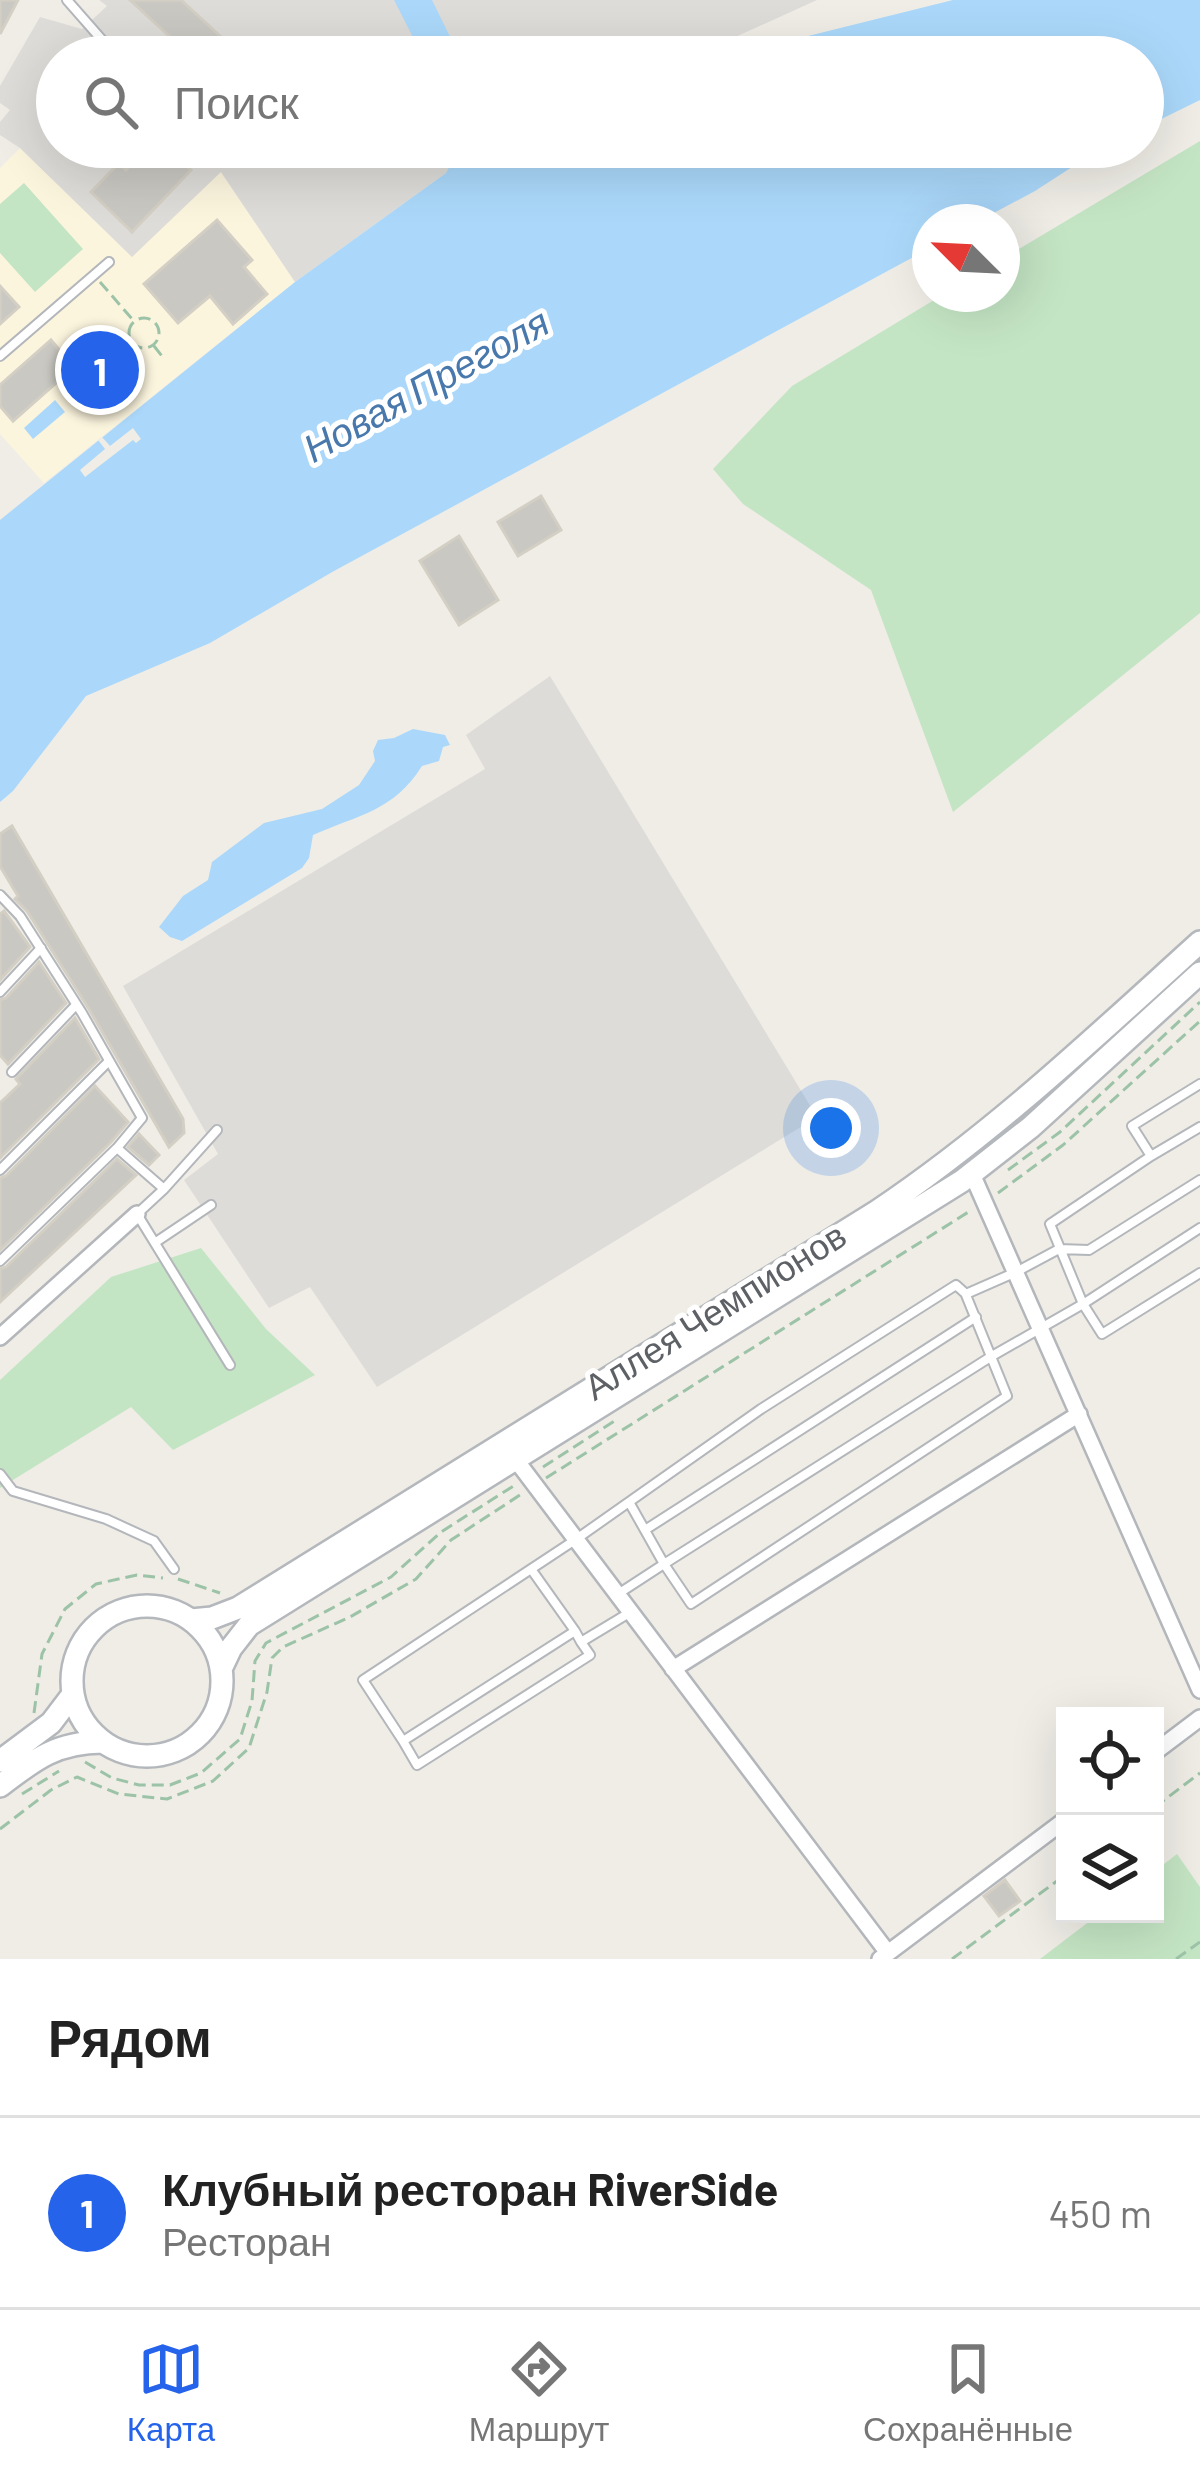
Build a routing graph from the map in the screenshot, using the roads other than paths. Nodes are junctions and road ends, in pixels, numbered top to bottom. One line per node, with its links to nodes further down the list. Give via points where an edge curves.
1 (67, 0): 2 (lane)
2 (99, 36)
3 (109, 262): 4 (lane)
4 (0, 356)
5 (0, 895): 7 (lane)
6 (1200, 942): 48 (main road, Аллея Чемпионов, via 1015,1109 894,1200 238,1608)
7 (40, 948): 9 (lane); 10 (lane)
8 (1200, 973): 19 (main road, Аллея Чемпионов)
9 (0, 992)
10 (76, 1005): 11 (lane); 12 (lane)
11 (109, 1061): 16 (lane, via 142,1118); 18 (lane)
12 (12, 1072)
13 (1200, 1084): 17 (lane, via 1132,1126)
14 (1200, 1127): 17 (lane)
15 (217, 1130): 21 (lane)
16 (117, 1148): 21 (lane); 27 (lane)
17 (1151, 1156): 26 (lane, via 1050,1224)
18 (0, 1170)
19 (972, 1174): 28 (street); 39 (main road, Аллея Чемпионов)
20 (1200, 1180): 26 (lane, via 1089,1250)
21 (164, 1189): 23 (lane)
22 (211, 1205): 25 (lane)
23 (137, 1214): 25 (lane); 34 (street)
24 (1200, 1228): 31 (lane)
25 (156, 1243): 36 (lane)
26 (1059, 1249): 28 (lane); 31 (lane)
27 (0, 1261)
28 (1016, 1272): 30 (lane); 33 (street)
29 (1200, 1273): 31 (lane, via 1102,1334)
30 (966, 1294): 32 (lane); 40 (lane, via 956,1285)
31 (1083, 1304): 33 (lane)
32 (976, 1317): 35 (lane); 41 (lane)
33 (1040, 1327): 35 (lane); 37 (street)
34 (0, 1336)
35 (992, 1356): 43 (lane); 43 (lane, via 1007,1396 691,1604)
36 (230, 1366)
37 (1079, 1414): 52 (street); 53 (street)
38 (0, 1474): 44 (lane, via 13,1491 154,1541)
39 (526, 1474): 42 (street); 51 (main road, Аллея Чемпионов, via 249,1625)
40 (629, 1502): 41 (lane); 42 (lane)
41 (645, 1530): 43 (lane)
42 (575, 1540): 45 (lane); 46 (street)
43 (664, 1564): 46 (lane)
44 (174, 1569)
45 (531, 1569): 49 (lane); 56 (lane, via 363,1680)
46 (617, 1594): 47 (street)
47 (630, 1612): 50 (lane); 52 (street)
48 (191, 1620): 51 (main road, via 211,1641); 54 (main road, via 149,1606 107,1617 78,1650)
49 (575, 1631): 50 (lane); 56 (lane)
50 (581, 1642): 56 (lane, via 590,1655 417,1765)
51 (221, 1669): 57 (main road, Аллея Чемпионов, via 216,1712 187,1745 145,1756)
52 (674, 1669): 62 (street)
53 (1200, 1690)
54 (73, 1694): 57 (main road); 59 (main road, via 51,1724)
55 (1200, 1718): 58 (street)
56 (403, 1741)
57 (103, 1742): 60 (main road, Аллея Чемпионов, via 53,1750)
58 (1164, 1745)
59 (0, 1761)
60 (7, 1792)
61 (1056, 1827): 62 (street)
62 (887, 1957)

